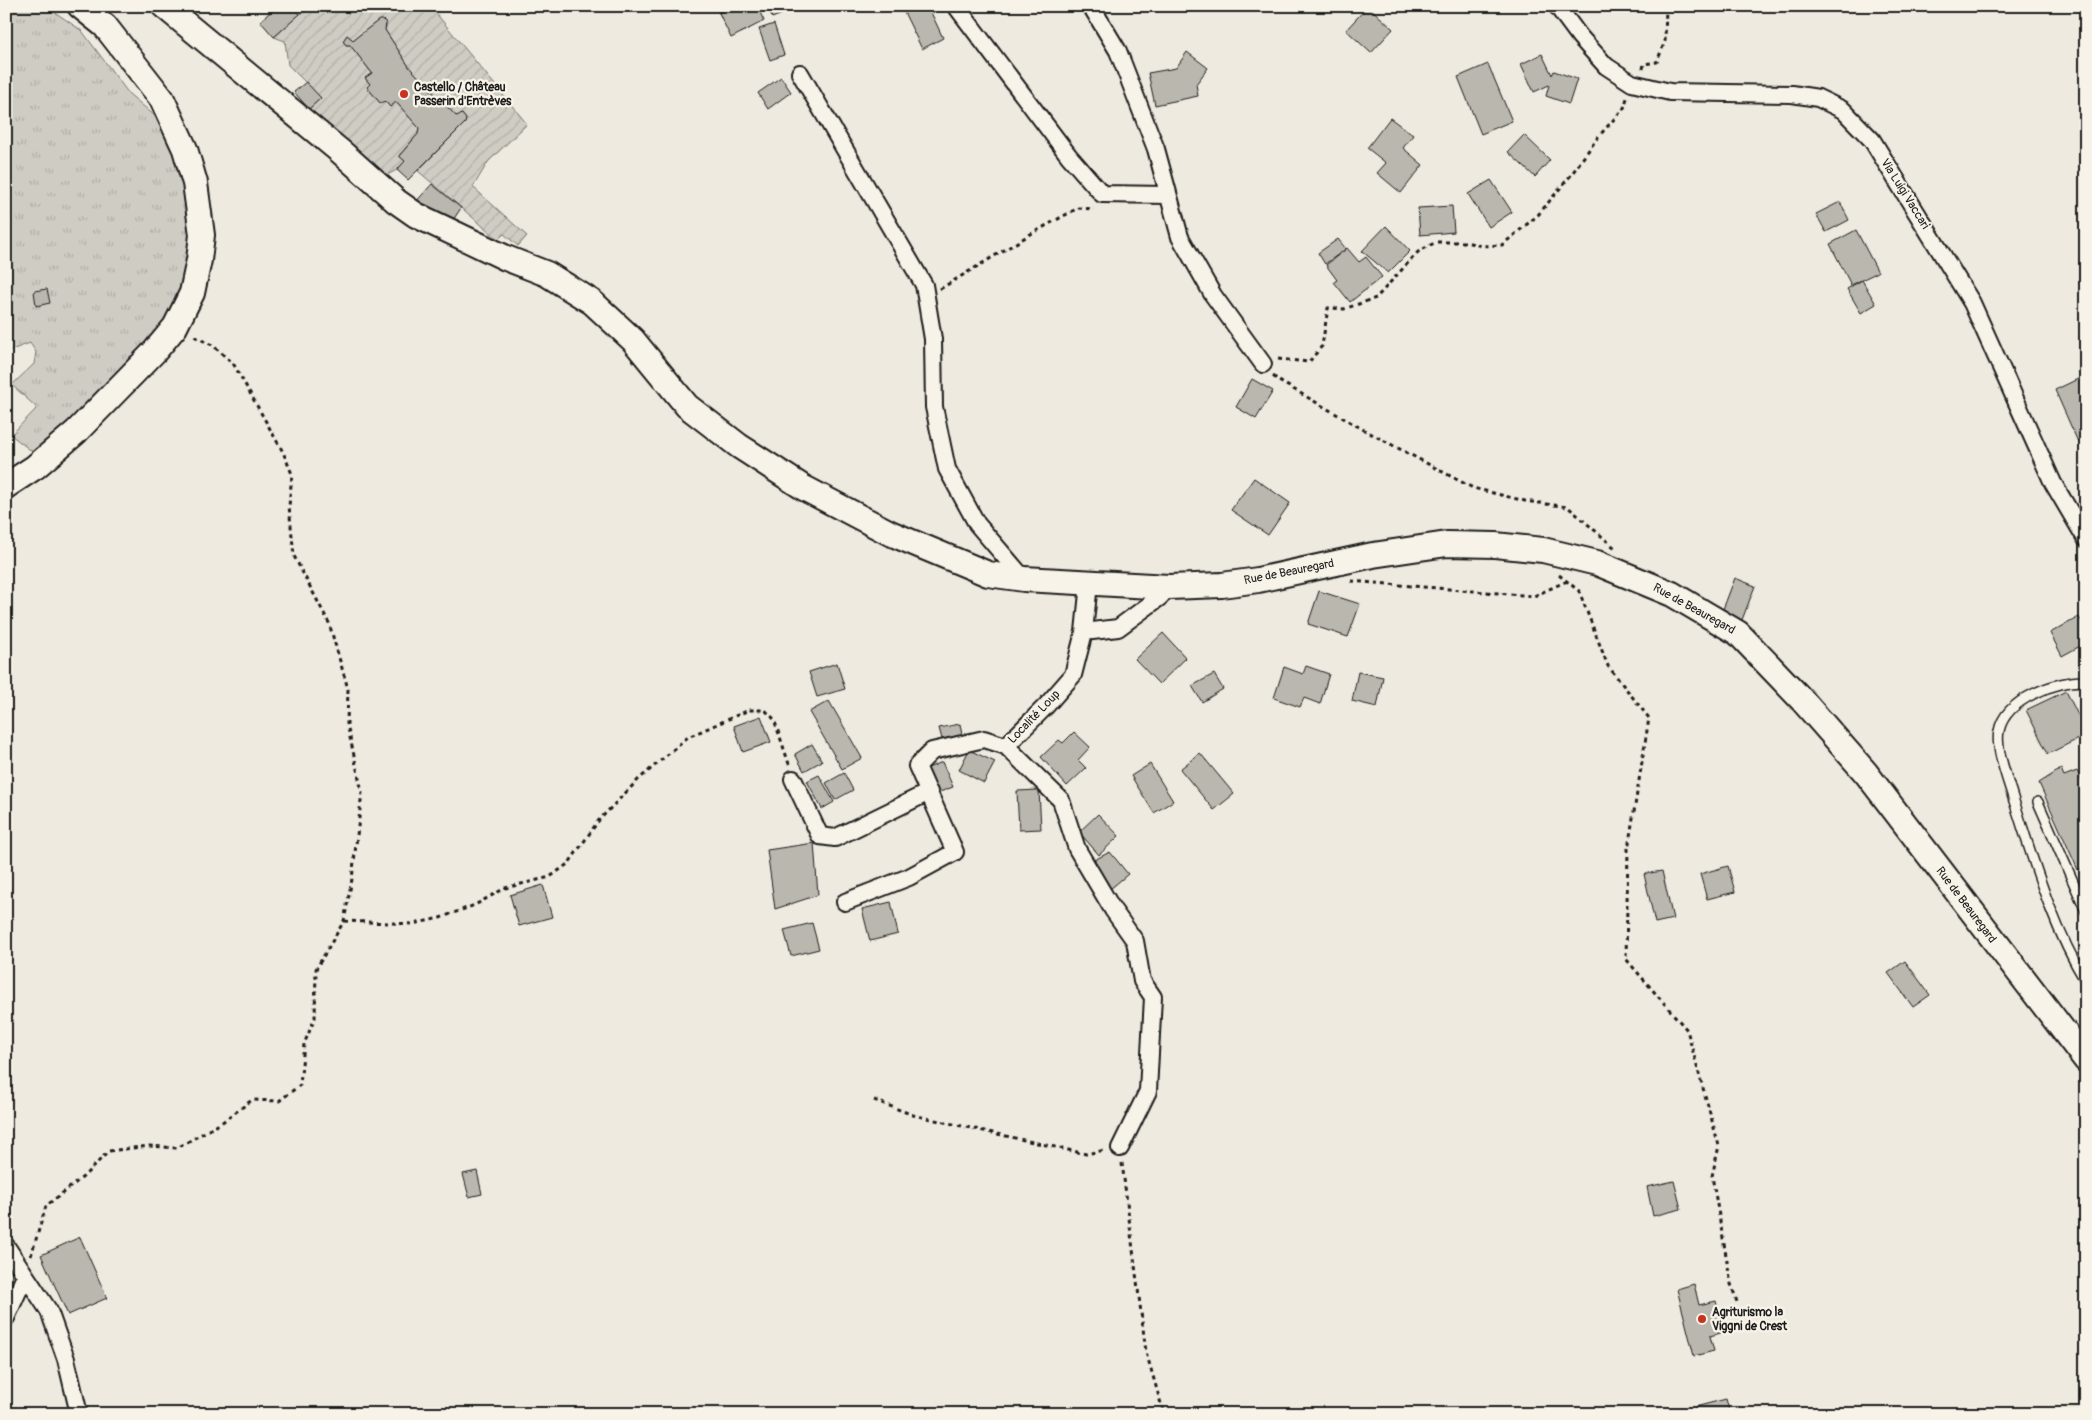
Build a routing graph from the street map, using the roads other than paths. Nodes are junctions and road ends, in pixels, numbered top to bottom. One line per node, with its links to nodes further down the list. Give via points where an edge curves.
1 (80, 6): 6 (street)
2 (164, 6): 12 (street, Rue de Beauregard, via 416,215 547,274 592,302 633,340 687,406 738,446 804,488 890,533 988,574)
3 (956, 6): 8 (street, via 1063,148 1102,194)
4 (1091, 6): 8 (street, via 1118,51 1156,148)
5 (1556, 6): 11 (street, Via Luigi Vaccari, via 1606,66 1632,83 1670,92 1792,94 1818,98 1843,110 1872,140 1972,303 2053,483)
6 (103, 16): 10 (street, via 162,100 185,150 195,183 202,235 199,260 192,292 175,327 76,432 35,467)
7 (800, 73): 12 (street, via 924,285 933,339 934,408 947,470 978,524)
8 (1167, 195): 9 (street, via 1180,236 1213,295)
9 (1263, 364)
10 (6, 486)
11 (2086, 539)
12 (1024, 579): 13 (street, Rue de Beauregard)
13 (1089, 583): 14 (street, Rue de Beauregard); 15 (street, Localité Loup)
14 (1169, 587): 15 (street, via 1118,628); 24 (street, Rue de Beauregard, via 1258,580 1373,555 1447,544 1543,550 1597,562 1672,594 1738,633 1803,701 1866,774)
15 (1084, 632): 17 (street, Localité Loup, via 1073,675)
16 (2086, 681): 23 (lane, via 2051,686 2014,706 2004,717 1998,732 2001,757 2044,894)
17 (1006, 746): 19 (street, Localité Loup, via 984,739 932,751 918,766); 25 (street, via 1061,800 1077,849 1135,941 1142,982 1153,997 1148,1091)
18 (793, 779): 19 (street, via 820,836 835,838)
19 (929, 792): 21 (street, Localité Loup, via 955,852 909,877)
20 (2038, 802): 22 (lane)
21 (845, 902)
22 (2086, 911)
23 (2086, 982)
24 (2086, 1060)
25 (1120, 1148)
26 (6, 1246): 27 (street)
27 (26, 1276): 28 (street); 29 (street, via 48,1310 66,1359)
28 (6, 1318)
29 (79, 1414)

